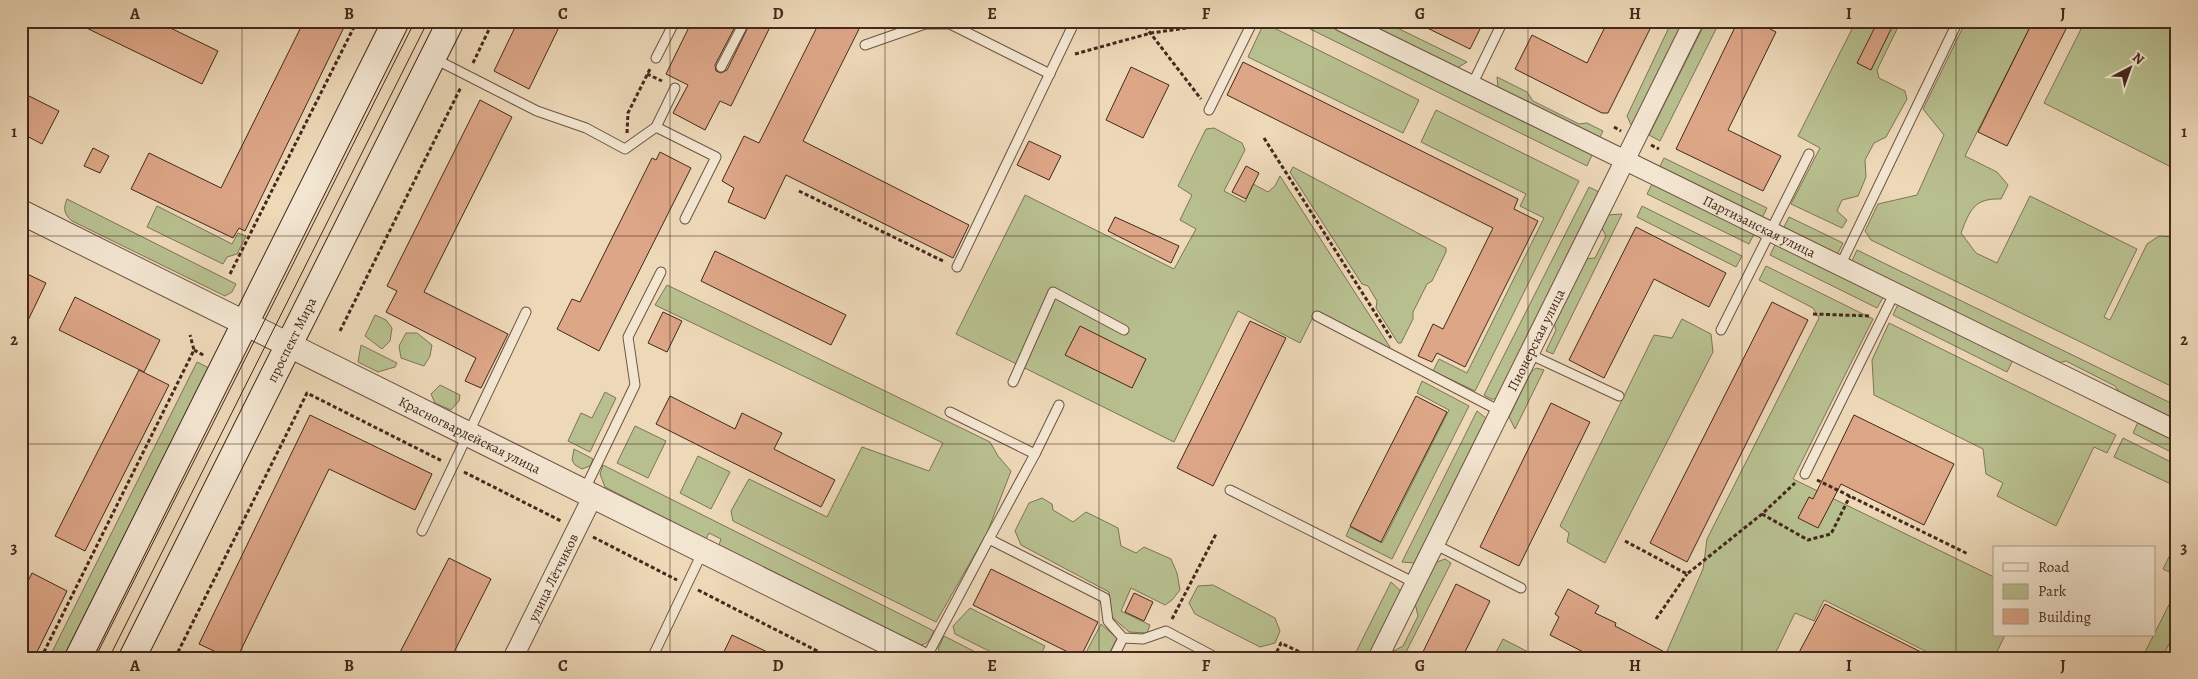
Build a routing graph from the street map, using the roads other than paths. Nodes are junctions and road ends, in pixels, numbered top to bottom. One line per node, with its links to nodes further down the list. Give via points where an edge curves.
1 (396, 21): 31 (main road)
2 (450, 21): 12 (main road, проспект Мира)
3 (675, 21): 13 (lane)
4 (745, 21): 14 (lane)
5 (1075, 21): 15 (lane)
6 (1254, 21): 18 (lane)
7 (1342, 21): 16 (street, Партизанская улица)
8 (1503, 21): 16 (lane)
9 (1694, 21): 21 (street, Пионерская улица)
10 (1958, 21): 25 (lane)
11 (865, 45): 15 (lane, via 925,24 950,24)
12 (432, 58): 19 (lane, via 537,111 586,128 625,149); 34 (main road, проспект Мира)
13 (656, 58)
14 (721, 67)
15 (1050, 74): 26 (lane)
16 (1472, 86): 21 (street, Партизанская улица)
17 (675, 88): 19 (lane)
18 (1209, 110)
19 (656, 127): 23 (lane, via 716,157)
20 (1809, 154): 24 (lane)
21 (1625, 160): 24 (street, Партизанская улица); 35 (street, Пионерская улица)
22 (21, 212): 31 (street, Красногвардейская улица)
23 (685, 219)
24 (1770, 231): 25 (street, Партизанская улица); 33 (lane)
25 (1840, 266): 28 (street, Партизанская улица)
26 (957, 267)
27 (661, 272): 46 (lane, via 628,338 635,385)
28 (1895, 292): 41 (street, Партизанская улица); 44 (lane)
29 (526, 312): 42 (lane)
30 (1317, 316): 39 (lane)
31 (245, 323): 34 (street, Красногвардейская улица); 54 (main road)
32 (1124, 330): 36 (lane, via 1053,292)
33 (1721, 330)
34 (289, 345): 42 (street, Красногвардейская улица); 55 (main road, проспект Мира)
35 (1529, 354): 37 (lane); 39 (street, Пионерская улица)
36 (1013, 382)
37 (1618, 396)
38 (1059, 405): 43 (lane)
39 (1500, 411): 49 (street, Пионерская улица)
40 (950, 412): 43 (lane)
41 (2177, 431)
42 (468, 434): 46 (street, Красногвардейская улица); 47 (lane)
43 (1035, 454): 48 (lane)
44 (1805, 474)
45 (1230, 490): 51 (lane)
46 (588, 494): 50 (street, Красногвардейская улица); 56 (street, улица Лётчиков)
47 (422, 531)
48 (989, 539): 53 (lane, via 1105,598 1108,621); 59 (lane)
49 (1434, 544): 51 (street, Пионерская улица); 52 (lane)
50 (704, 551): 57 (lane); 58 (street, Красногвардейская улица)
51 (1415, 583): 62 (street, Пионерская улица)
52 (1521, 588)
53 (1123, 638): 60 (lane); 61 (lane, via 1143,639 1166,631)
54 (78, 658)
55 (132, 658)
56 (513, 658)
57 (652, 658)
58 (919, 658)
59 (926, 658)
60 (1113, 658)
61 (1217, 658)
62 (1378, 658)

